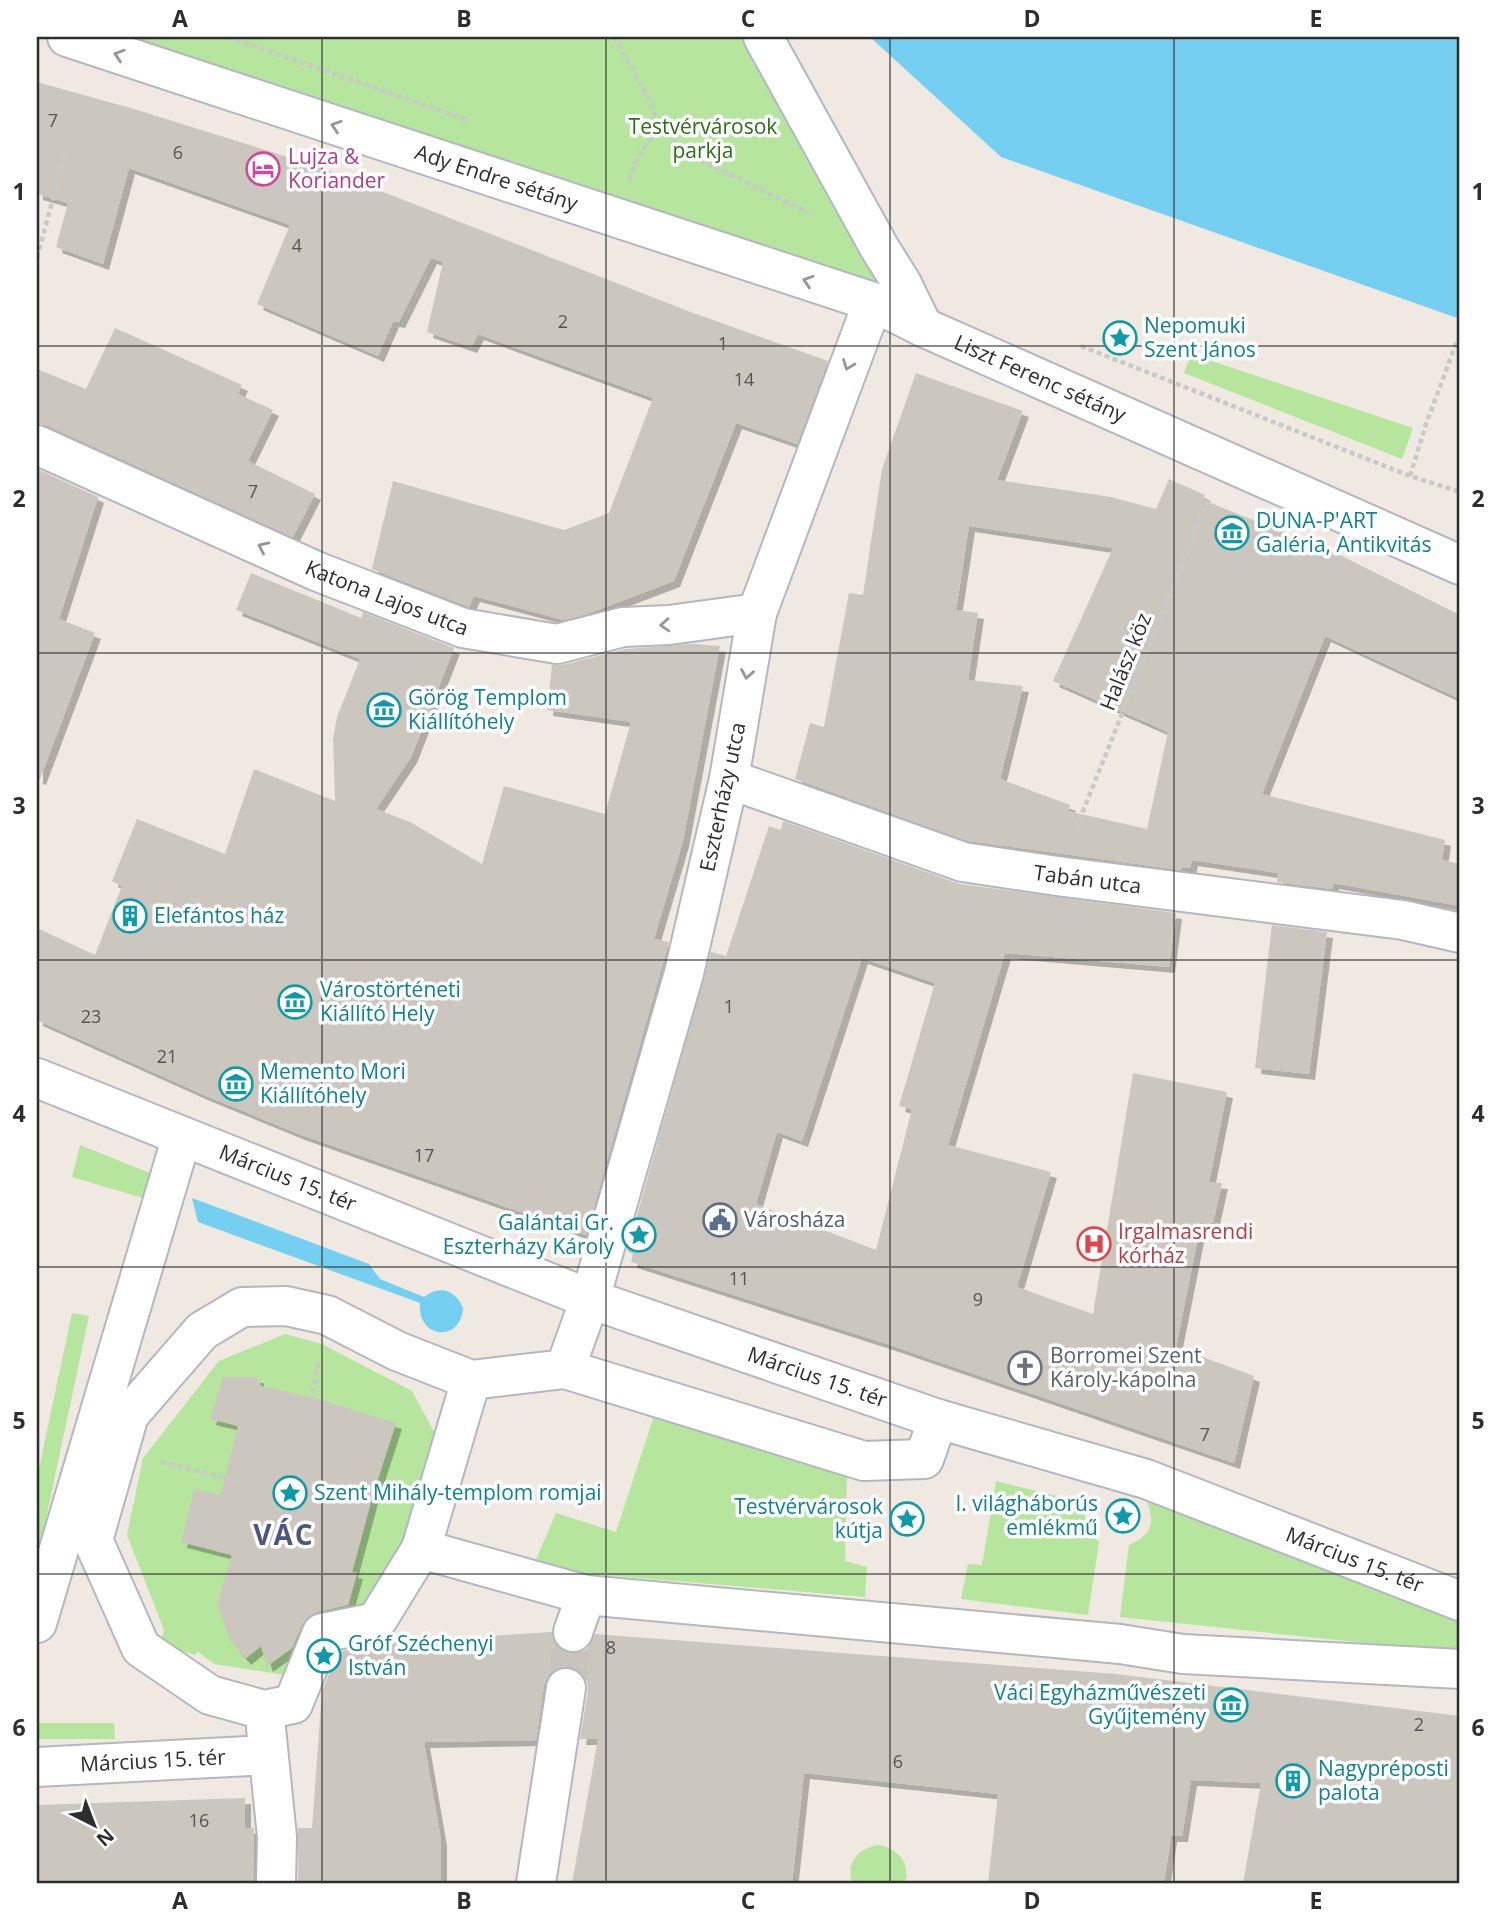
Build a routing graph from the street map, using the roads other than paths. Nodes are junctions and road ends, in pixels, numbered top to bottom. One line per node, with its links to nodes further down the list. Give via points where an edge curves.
1 (67, 37): 3 (street, Ady Endre sétány, one-way to 1)
2 (763, 37): 4 (street)
3 (873, 302): 4 (street, Ady Endre sétány); 7 (street, Eszterházy utca, one-way to 7)
4 (923, 327): 6 (street, Liszt Ferenc sétány)
5 (37, 445): 7 (street, Katona Lajos utca, one-way to 5, via 623,626 557,644 463,628 316,571)
6 (1460, 565)
7 (757, 613): 8 (street, Eszterházy utca, one-way to 8)
8 (729, 779): 9 (street, Tabán utca, via 963,862 1403,920); 12 (street, Eszterházy utca, via 684,973)
9 (1460, 933)
10 (37, 1078): 11 (street, Március 15. tér)
11 (182, 1136): 12 (street, Március 15. tér); 19 (street)
12 (590, 1299): 13 (street, Eszterházy utca); 15 (street, Március 15. tér)
13 (565, 1369): 14 (street); 15 (street, via 864,1461 924,1459)
14 (471, 1380): 16 (street); 23 (street, via 325,1329 286,1306 242,1307 202,1331 129,1415 130,1457 93,1541 141,1648 210,1695)
15 (938, 1419): 18 (street, Március 15. tér, via 1146,1479)
16 (421, 1549): 17 (street); 23 (street, via 376,1622 319,1628 293,1704)
17 (586, 1595): 20 (street); 21 (street, via 1120,1644 1183,1654)
18 (1460, 1601)
19 (37, 1623)
20 (573, 1632)
21 (1460, 1668)
22 (566, 1688): 27 (street)
23 (264, 1710): 24 (street)
24 (268, 1755): 25 (street, Március 15. tér); 26 (street, via 277,1837)
25 (37, 1767)
26 (276, 1883)
27 (536, 1883)

